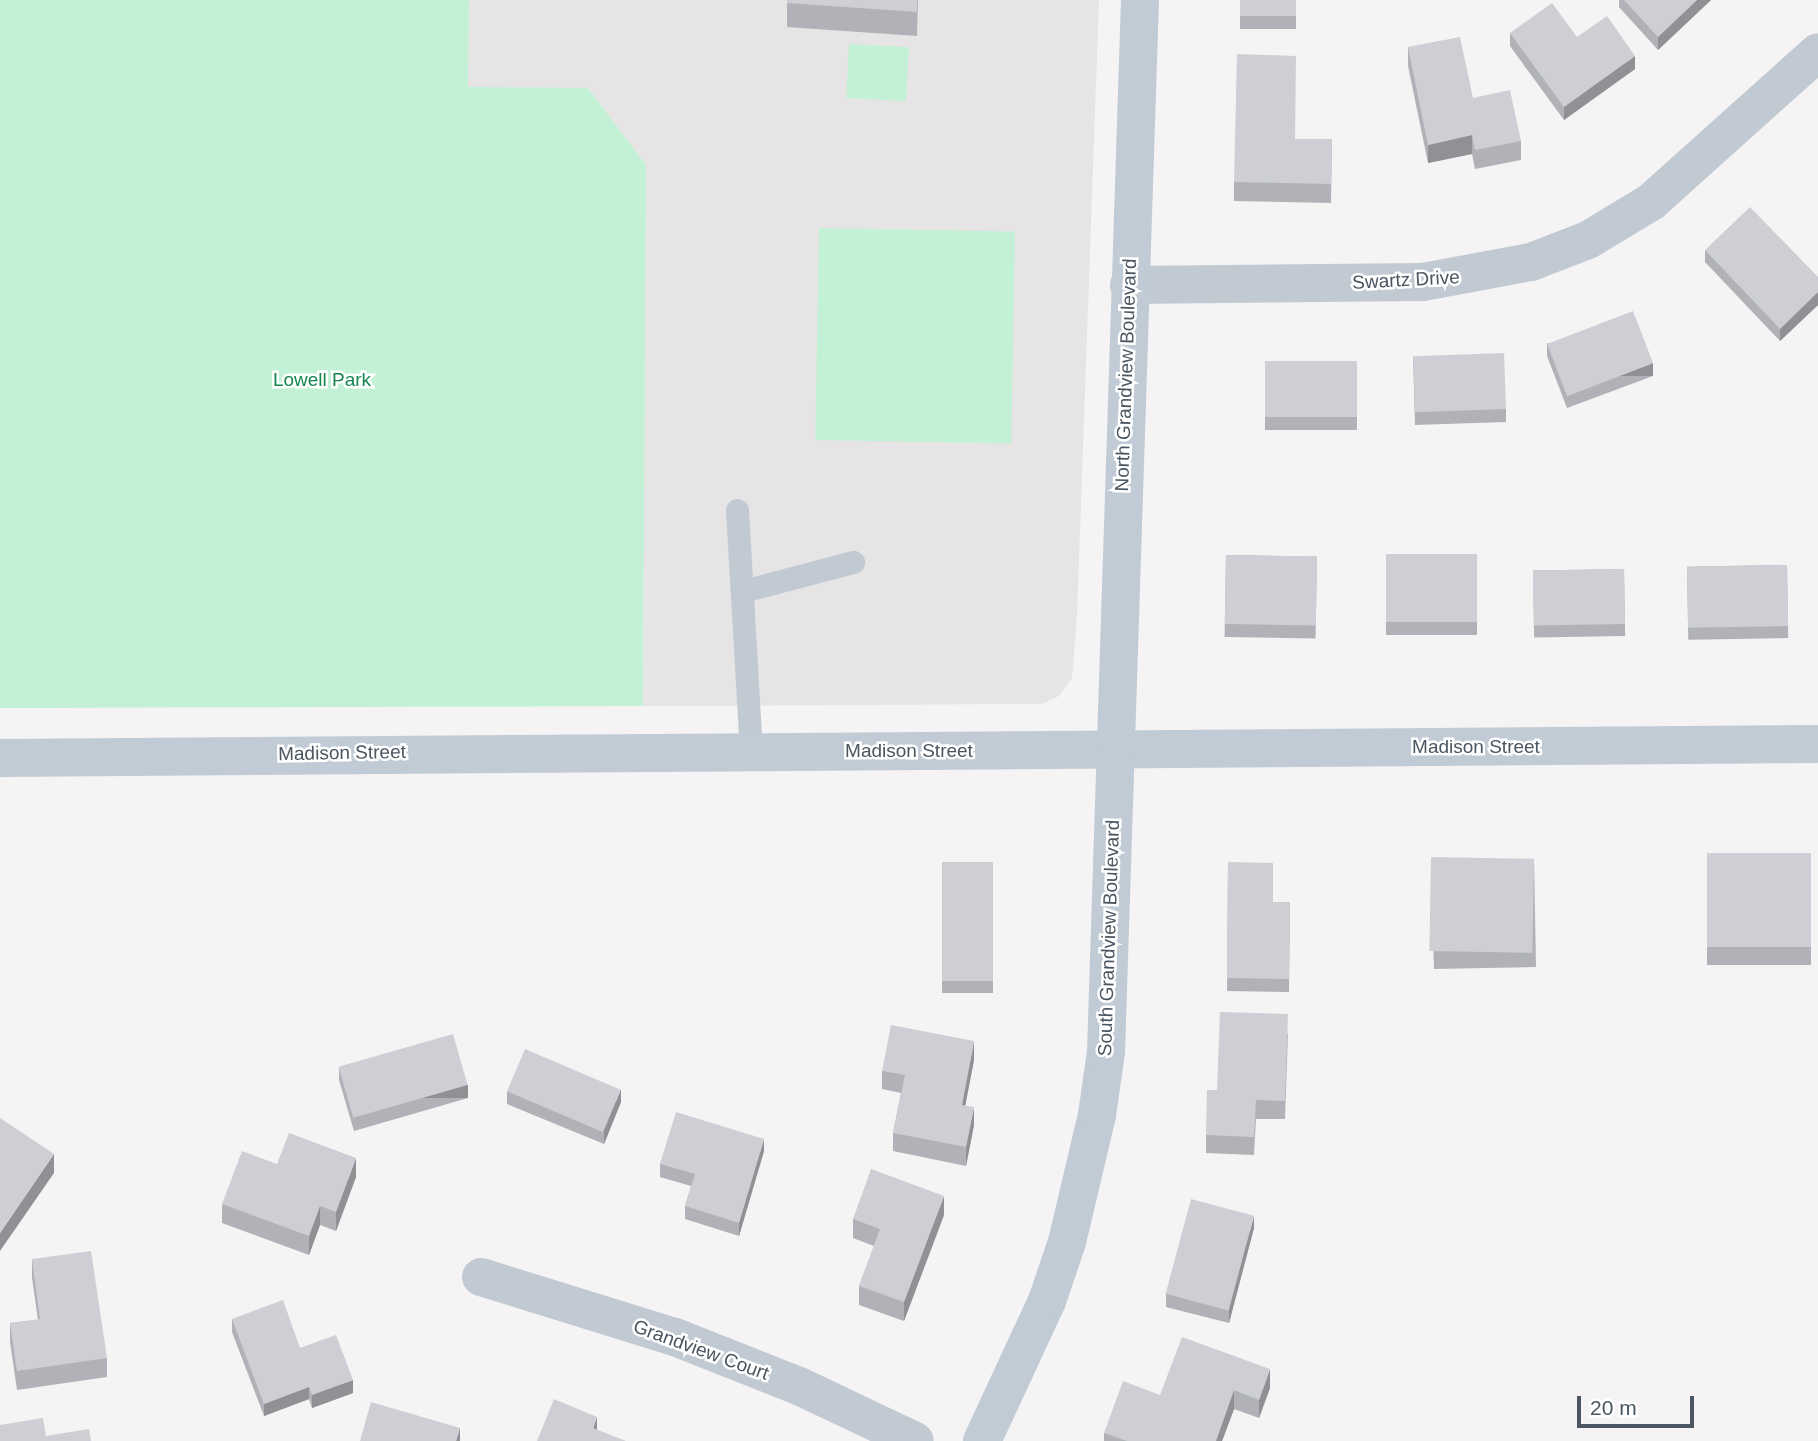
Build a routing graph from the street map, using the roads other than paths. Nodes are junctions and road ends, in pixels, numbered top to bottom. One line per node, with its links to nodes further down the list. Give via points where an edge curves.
1 (1140, 0): 3 (street, North Grandview Boulevard)
2 (1815, 60): 3 (street, Swartz Drive, via 1651,202 1588,240 1531,262 1468,278 1423,282)
3 (1129, 285): 8 (street, North Grandview Boulevard)
4 (737, 510): 6 (lane)
5 (853, 562): 6 (lane)
6 (743, 592): 9 (lane)
7 (1818, 744): 8 (street, Madison Street)
8 (1114, 750): 9 (street, Madison Street); 13 (street, South Grandview Boulevard, via 1110,990 1097,1115 1067,1242 1047,1301)
9 (751, 751): 10 (street, Madison Street)
10 (0, 758)
11 (481, 1277): 12 (street, Grandview Court, via 676,1337 799,1386)
12 (915, 1441)
13 (982, 1441)

